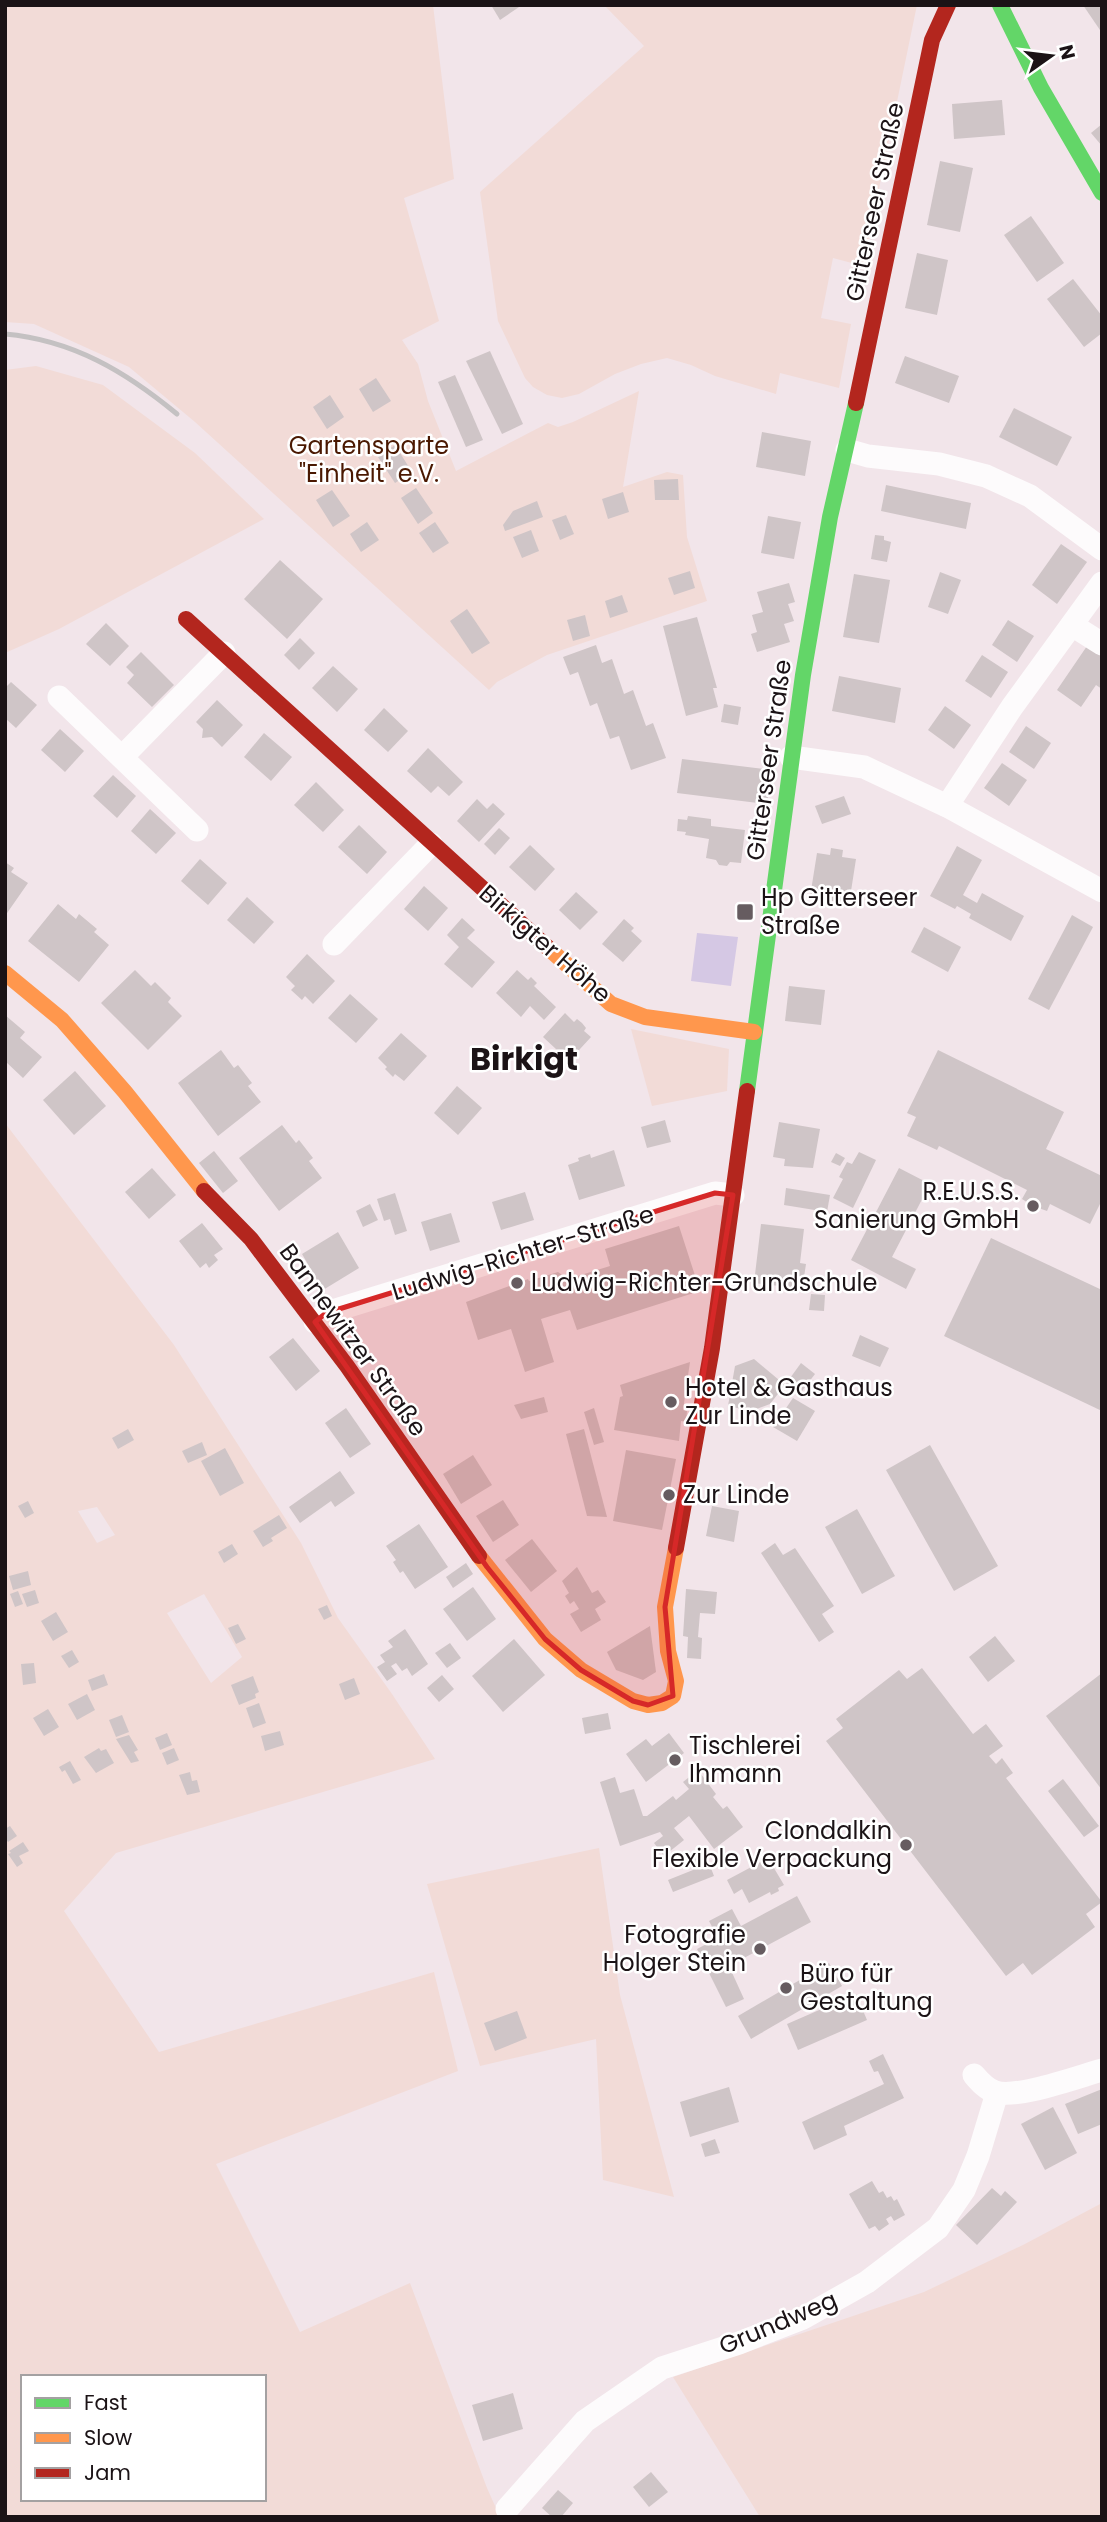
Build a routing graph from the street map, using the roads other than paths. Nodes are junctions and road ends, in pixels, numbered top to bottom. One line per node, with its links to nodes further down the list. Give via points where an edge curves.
1 (948, 5): 4 (street, Gitterseer Straße, via 932,40)
2 (1000, 5): 3 (street, via 1041,88)
3 (1102, 193)
4 (846, 450): 5 (street, via 986,476 1030,496); 13 (street, Gitterseer Straße, via 825,545)
5 (1102, 549)
6 (1102, 583): 8 (street)
7 (186, 619): 10 (street, Birkigter Höhe)
8 (1072, 625): 9 (street); 14 (street)
9 (1102, 644)
10 (224, 653): 12 (street); 16 (street, Birkigter Höhe)
11 (59, 697): 12 (street)
12 (122, 757): 15 (street)
13 (791, 757): 14 (street, via 863,766); 20 (street, Gitterseer Straße)
14 (947, 806): 17 (street)
15 (197, 830)
16 (431, 844): 18 (street); 20 (street, Birkigter Höhe, via 611,1004 645,1017)
17 (1102, 891)
18 (334, 944)
19 (5, 973): 22 (street, Bannewitzer Straße, via 62,1020 207,1195 251,1239)
20 (754, 1032): 21 (street, Gitterseer Straße)
21 (733, 1195): 22 (street, Ludwig-Richter-Straße, via 715,1193 326,1313); 23 (street, Gitterseer Straße, via 703,1404 665,1607 668,1651 676,1681)
22 (316, 1322): 23 (street, Bannewitzer Straße, via 486,1567 545,1639 581,1670 633,1700 648,1705)
23 (673, 1696)
24 (1102, 2070): 26 (street, via 1018,2094)
25 (974, 2075): 26 (street)
26 (997, 2093): 27 (street, Grundweg, via 964,2190 938,2228 867,2282 803,2318 662,2368 585,2420)
27 (507, 2509)

